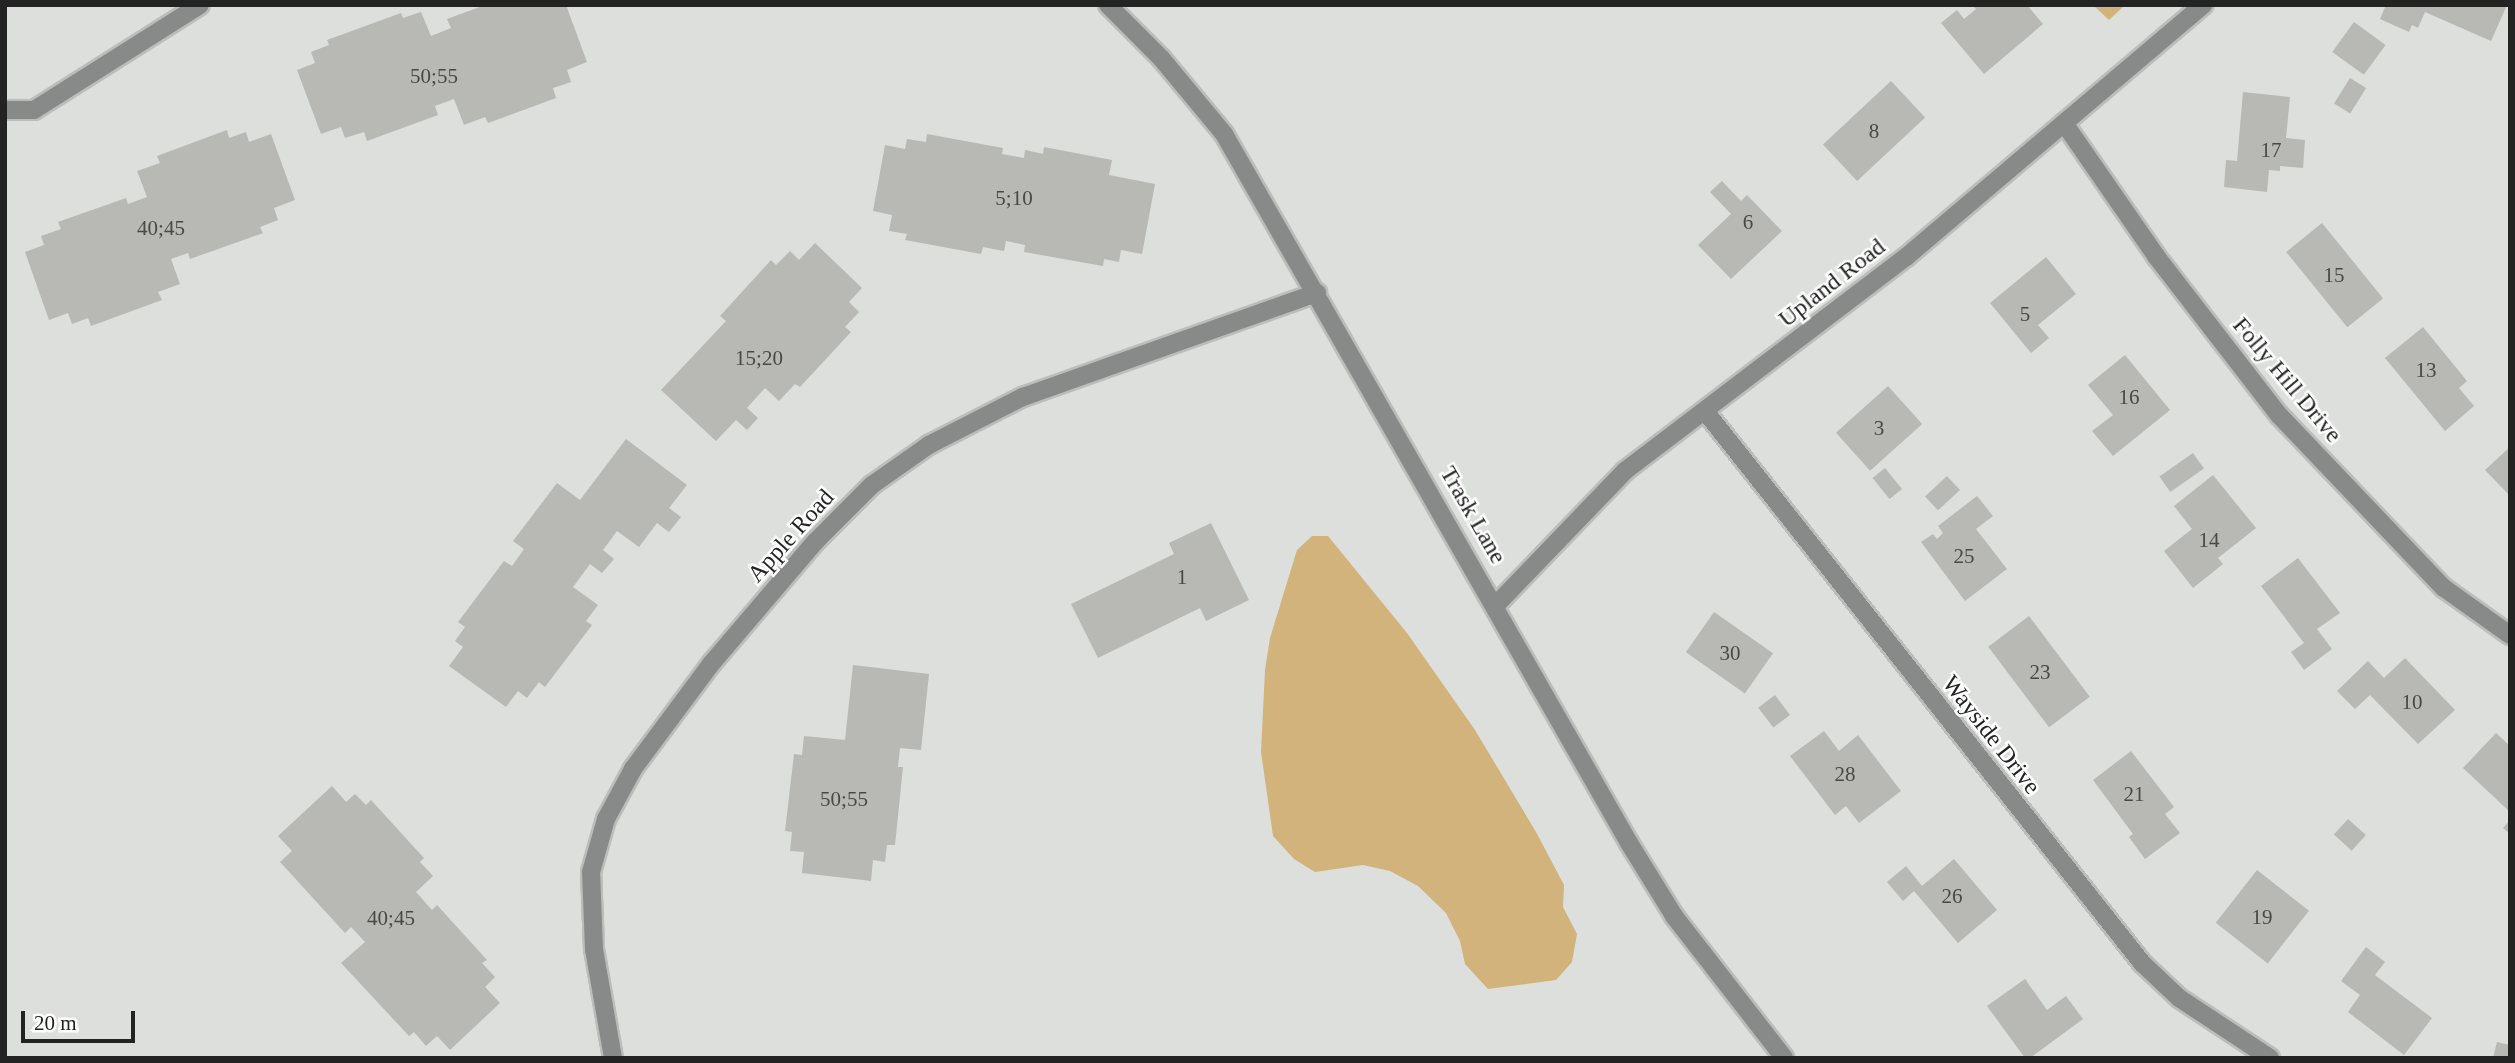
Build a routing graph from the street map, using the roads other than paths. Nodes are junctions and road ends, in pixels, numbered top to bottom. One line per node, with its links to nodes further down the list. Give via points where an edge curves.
1 (200, 5): 4 (street, via 34,110)
2 (1108, 5): 6 (street, Trask Lane, via 1161,58 1224,134)
3 (2203, 5): 5 (street, Upland Road)
4 (5, 110)
5 (2064, 123): 7 (street, Upland Road, via 1906,257); 9 (street, Folly Hill Drive, via 2156,256 2279,415 2444,588)
6 (1317, 293): 8 (street, Trask Lane); 10 (street, Apple Road, via 1023,397 929,445 872,485 815,542 711,664 633,769 606,819 591,872 594,949)
7 (1705, 411): 8 (street, Upland Road, via 1625,471); 12 (street, Wayside Drive, via 2142,963 2179,998)
8 (1496, 605): 11 (street, Trask Lane, via 1674,916)
9 (2510, 635)
10 (613, 1058)
11 (1784, 1058)
12 (2270, 1058)

